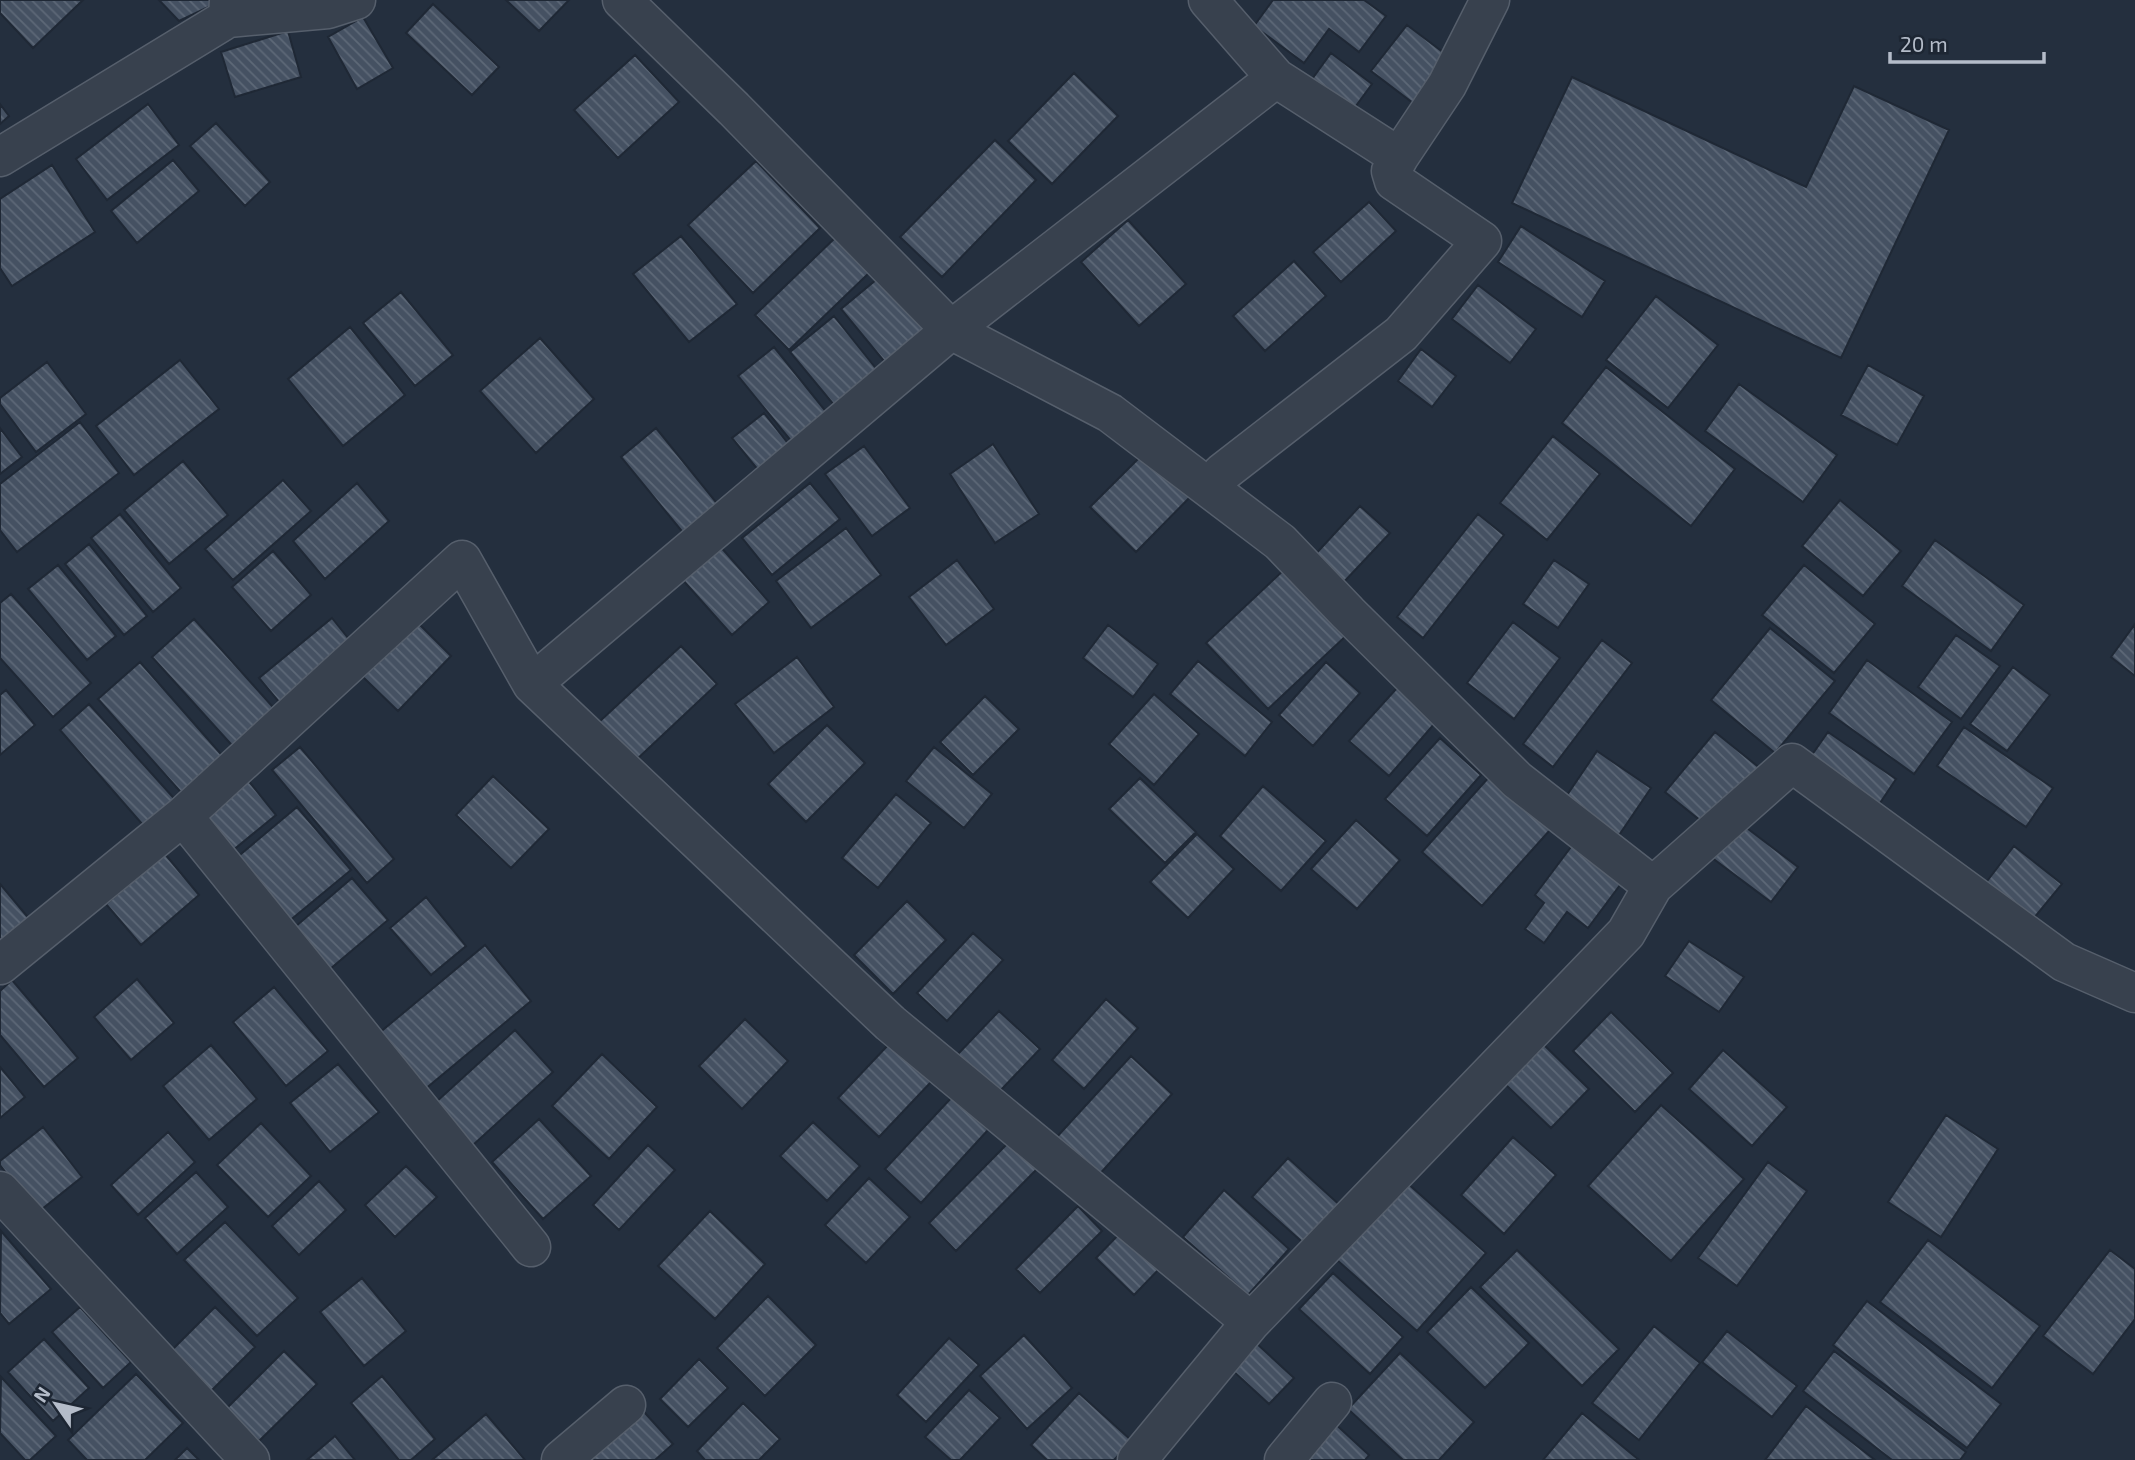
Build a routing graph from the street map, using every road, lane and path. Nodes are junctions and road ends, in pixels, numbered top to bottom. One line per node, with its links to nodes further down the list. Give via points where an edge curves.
1 (356, 0): 5 (street, via 328,9)
2 (622, 0): 9 (street)
3 (1208, 0): 6 (street)
4 (1490, 0): 7 (street, via 1447,85)
5 (228, 9): 8 (street)
6 (1276, 78): 7 (street); 9 (street)
7 (1399, 157): 10 (street, via 1391,170 1394,181 1482,241 1401,334)
8 (0, 158)
9 (951, 330): 11 (street); 13 (street, via 1110,413 1280,542 1517,780)
10 (1222, 473)
11 (531, 684): 12 (street, via 462,560); 18 (street, via 890,1023)
12 (183, 816): 14 (street); 17 (street)
13 (1653, 886): 15 (street, via 1791,763 2064,962); 18 (street, via 1626,933)
14 (0, 965)
15 (2135, 993)
16 (0, 1191): 21 (street)
17 (531, 1247)
18 (1251, 1322): 23 (street)
19 (1332, 1402): 24 (street)
20 (626, 1405): 22 (street)
21 (250, 1460)
22 (561, 1460)
23 (1137, 1460)
24 (1284, 1460)

